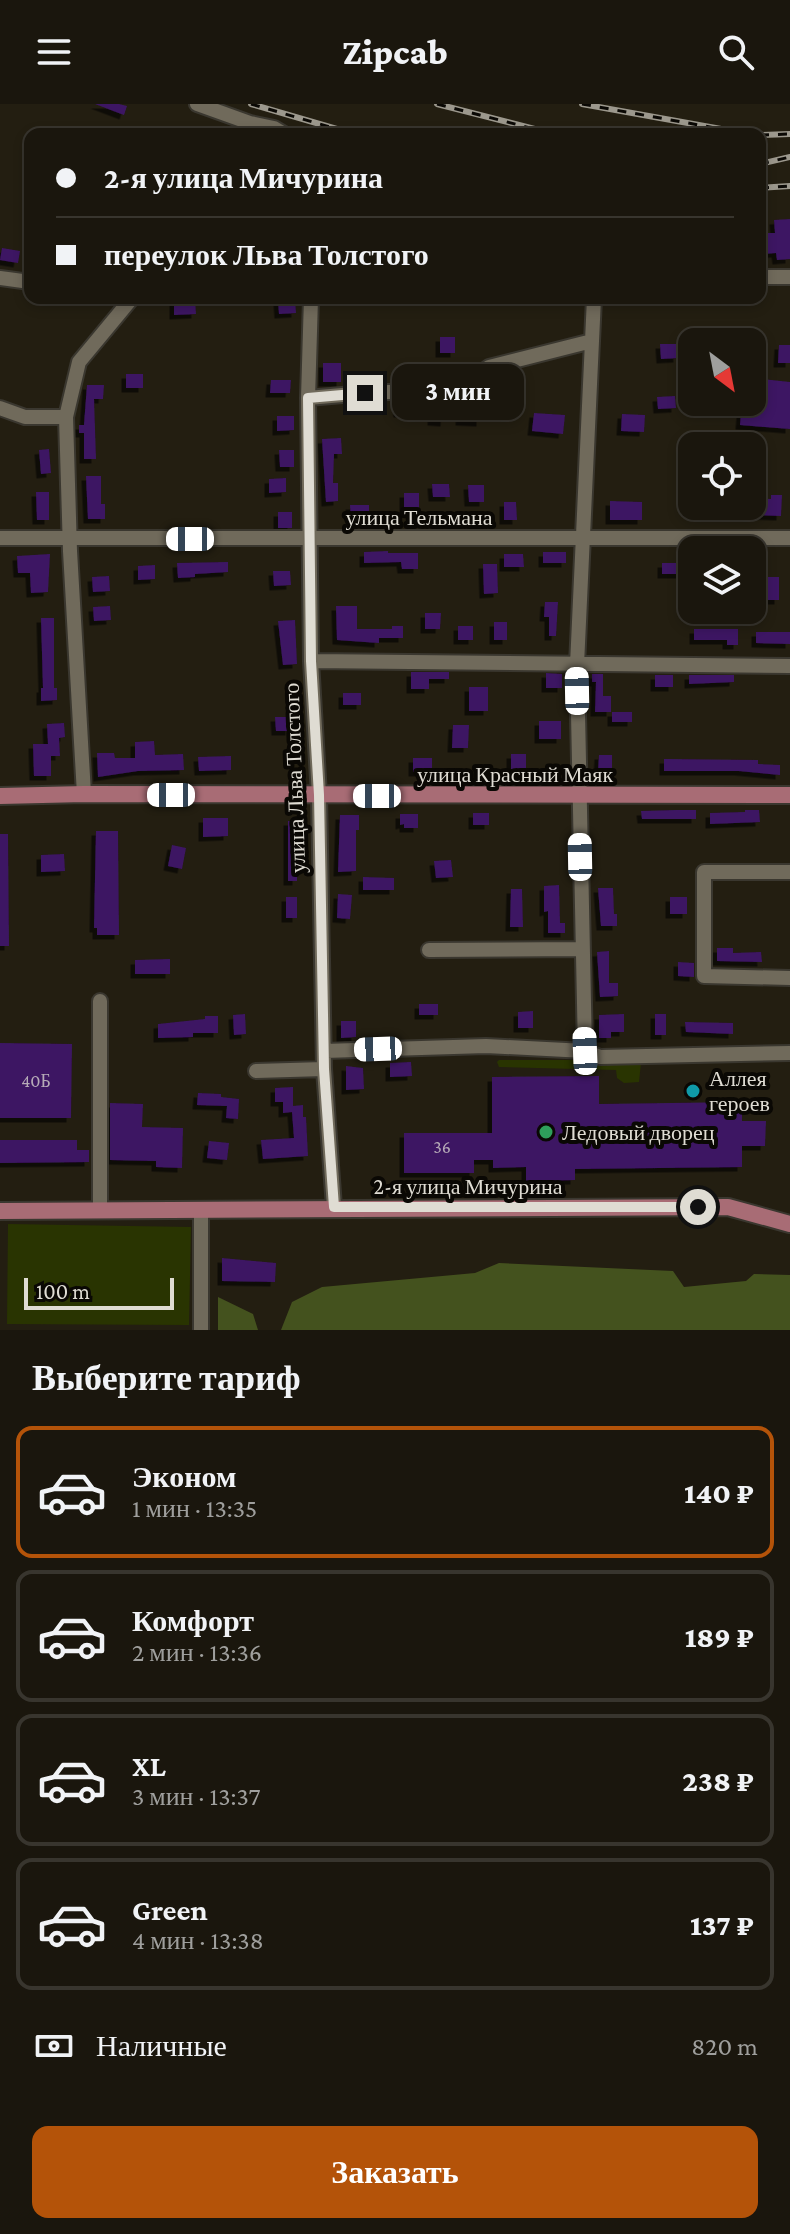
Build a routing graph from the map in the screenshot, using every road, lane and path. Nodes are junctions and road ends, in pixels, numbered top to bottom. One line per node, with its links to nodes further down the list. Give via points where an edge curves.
1 (197, 104): 2 (street)
2 (248, 128): 3 (street)
3 (274, 128)
4 (766, 277): 5 (street)
5 (790, 277)
6 (0, 278): 7 (street)
7 (24, 281)
8 (127, 304): 14 (street, via 79,362)
9 (311, 304): 12 (street, улица Льва Толстого)
10 (594, 304): 11 (street)
11 (592, 341): 12 (street, via 489,367 474,379 438,390); 15 (street)
12 (308, 398): 19 (street, улица Льва Толстого)
13 (0, 408): 14 (street, via 25,417)
14 (66, 417): 18 (street)
15 (585, 537): 17 (street, улица Тельмана); 19 (street, улица Тельмана); 21 (street)
16 (0, 538): 18 (street, улица Тельмана)
17 (790, 538)
18 (69, 539): 19 (street, улица Тельмана); 23 (street)
19 (310, 539): 20 (street, улица Льва Толстого)
20 (311, 661): 21 (street); 24 (street, улица Льва Толстого)
21 (577, 665): 22 (street); 27 (street)
22 (790, 666)
23 (84, 794): 24 (main road, улица Красный Маяк); 26 (main road, улица Красный Маяк)
24 (319, 795): 27 (main road, улица Красный Маяк); 33 (street, улица Льва Толстого)
25 (790, 795): 27 (main road, улица Красный Маяк)
26 (0, 796)
27 (579, 796): 29 (street)
28 (790, 872): 31 (street, via 704,872 704,976)
29 (582, 949): 30 (street); 34 (street)
30 (429, 950)
31 (790, 978)
32 (100, 1001): 39 (street)
33 (324, 1051): 34 (street, via 486,1046); 36 (street, улица Льва Толстого)
34 (585, 1051): 35 (street, via 600,1057)
35 (790, 1053)
36 (324, 1069): 37 (street); 38 (street, улица Льва Толстого)
37 (256, 1071)
38 (334, 1207): 40 (main road, 2-я улица Мичурина); 42 (main road, 2-я улица Мичурина, via 728,1207)
39 (100, 1209): 40 (main road, 2-я улица Мичурина); 41 (main road, 2-я улица Мичурина)
40 (201, 1210): 43 (street)
41 (0, 1211)
42 (790, 1224)
43 (201, 1330)

